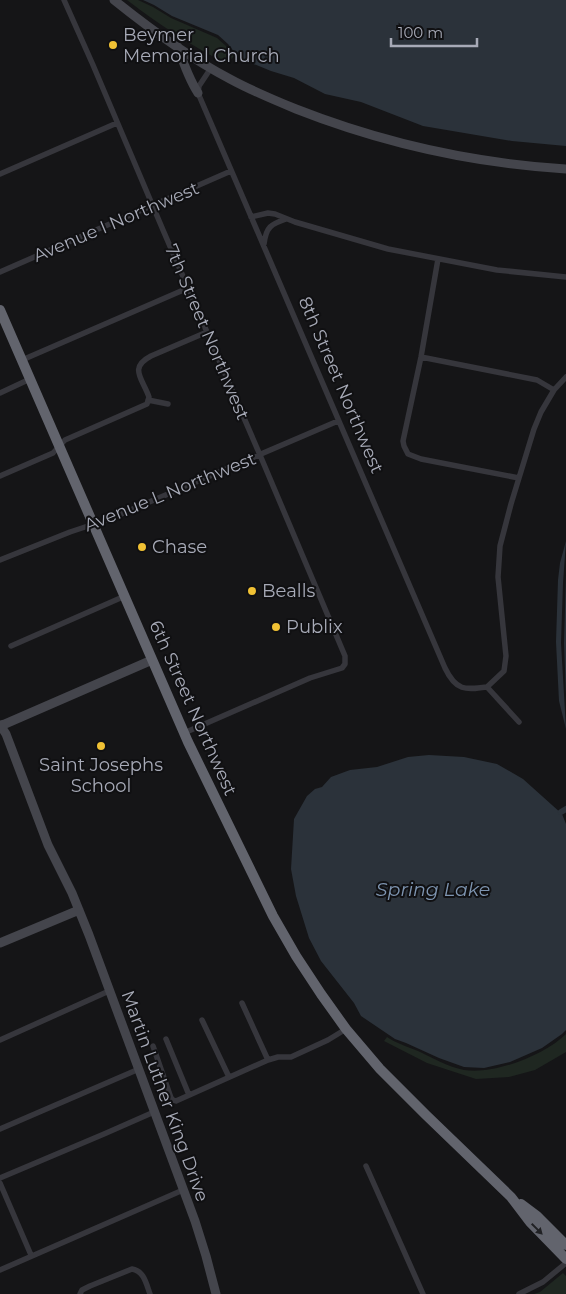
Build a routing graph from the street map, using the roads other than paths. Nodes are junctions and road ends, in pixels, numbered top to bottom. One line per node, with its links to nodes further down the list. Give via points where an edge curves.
1 (64, 0): 6 (street, 7th Street Northwest)
2 (114, 0): 3 (street)
3 (178, 47): 4 (street); 5 (street)
4 (211, 68): 5 (street); 7 (street, via 278,102 376,137 447,154)
5 (198, 93): 8 (street, 8th Street Northwest)
6 (117, 124): 9 (street); 10 (street, 7th Street Northwest)
7 (566, 168)
8 (231, 171): 10 (street, Avenue I Northwest); 11 (street, 8th Street Northwest)
9 (0, 174)
10 (152, 206): 15 (street, Avenue I Northwest); 17 (street, 7th Street Northwest)
11 (251, 217): 12 (street, via 268,213); 13 (street, 8th Street Northwest)
12 (286, 219): 13 (street, via 274,223 267,230); 14 (street, via 378,246)
13 (264, 246): 28 (street, 8th Street Northwest)
14 (438, 259): 16 (street, via 497,270); 20 (street)
15 (0, 272)
16 (566, 276)
17 (188, 288): 19 (street, 7th Street Northwest); 21 (street)
18 (0, 310): 21 (highway, 6th Street Northwest)
19 (207, 332): 26 (street, via 143,360 138,368); 30 (street, 7th Street Northwest)
20 (420, 357): 24 (street, via 537,380); 32 (street, via 404,441 408,454)
21 (22, 360): 23 (highway, 6th Street Northwest)
22 (566, 377): 24 (street)
23 (30, 380): 25 (street); 29 (highway, 6th Street Northwest)
24 (554, 390): 32 (street, via 541,412)
25 (0, 392)
26 (148, 400): 27 (street); 29 (street, via 143,406 66,440)
27 (168, 404)
28 (338, 421): 30 (street, Avenue L Northwest); 38 (street, 8th Street Northwest, via 449,676 462,688)
29 (60, 447): 31 (street); 33 (highway, 6th Street Northwest)
30 (260, 455): 33 (street, Avenue L Northwest); 41 (street, 7th Street Northwest, via 344,652 345,664 338,670 310,678)
31 (0, 476)
32 (519, 478): 38 (street, via 499,552 498,577 506,656 504,671)
33 (93, 524): 34 (street, Avenue L Northwest); 35 (highway, 6th Street Northwest)
34 (0, 560)
35 (125, 596): 36 (street); 37 (highway, 6th Street Northwest)
36 (10, 646)
37 (152, 660): 40 (street); 41 (highway, 6th Street Northwest)
38 (487, 687): 39 (street)
39 (519, 722)
40 (0, 725): 42 (street, Martin Luther King Drive, via 54,858)
41 (184, 733): 47 (highway, 6th Street Northwest, via 284,935)
42 (79, 910): 43 (street); 44 (street, Martin Luther King Drive)
43 (0, 943)
44 (110, 992): 49 (street); 52 (street, Martin Luther King Drive)
45 (242, 1003): 51 (street)
46 (202, 1020): 53 (street)
47 (346, 1029): 51 (street, via 291,1057); 61 (highway, 6th Street Northwest, via 402,1093)
48 (166, 1039): 54 (street)
49 (0, 1040)
50 (153, 1046): 54 (street, via 171,1098 176,1101)
51 (268, 1060): 53 (street)
52 (138, 1069): 55 (street, Martin Luther King Drive); 56 (street)
53 (229, 1077): 54 (street)
54 (189, 1095)
55 (154, 1112): 58 (street); 60 (street, Martin Luther King Drive)
56 (0, 1129)
57 (366, 1166): 69 (street)
58 (0, 1178)
59 (0, 1183): 63 (street)
60 (183, 1190): 63 (street); 68 (street, Martin Luther King Drive)
61 (511, 1197): 62 (highway, via 537,1216); 64 (highway, one-way to 64)
62 (566, 1246)
63 (31, 1256): 65 (street)
64 (566, 1261): 70 (street, via 542,1282)
65 (0, 1270)
66 (81, 1293): 67 (street, via 90,1286 132,1269 142,1273)
67 (150, 1294)
68 (216, 1294)
69 (423, 1294)
70 (519, 1294)

